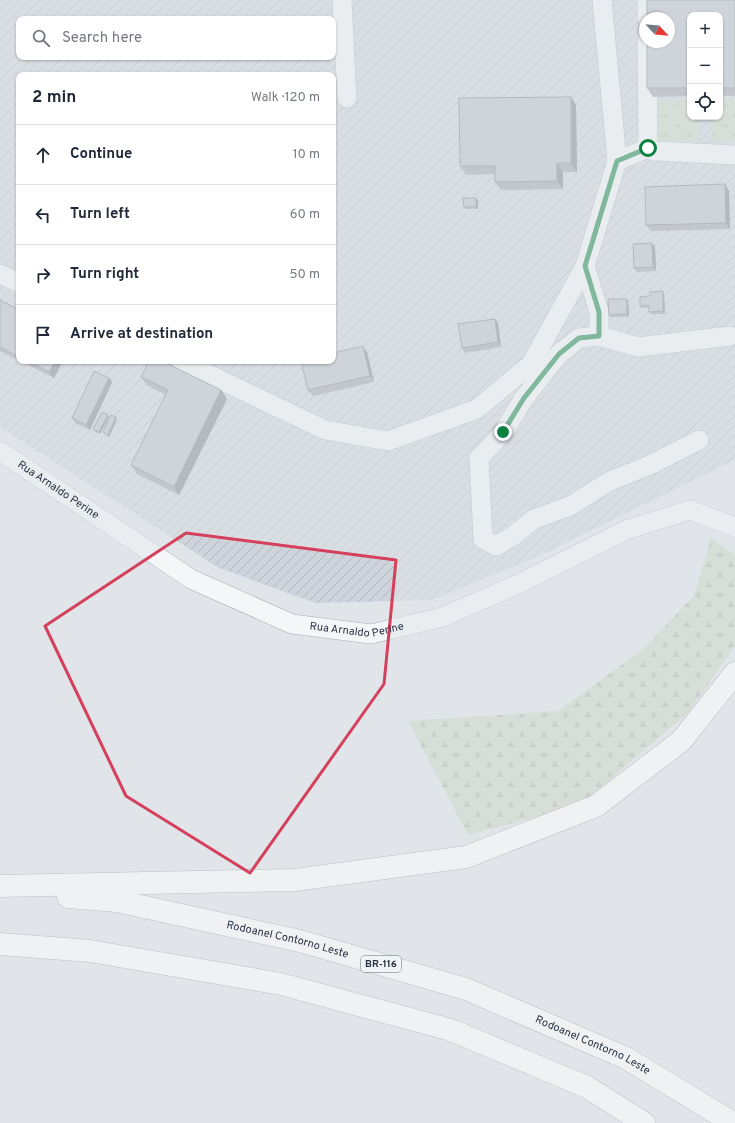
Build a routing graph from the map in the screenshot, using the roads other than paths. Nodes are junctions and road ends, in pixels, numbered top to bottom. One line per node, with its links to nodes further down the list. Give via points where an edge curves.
1 (342, 0): 6 (street)
2 (602, 0): 9 (street)
3 (647, 0): 4 (street)
4 (647, 12)
5 (647, 48): 7 (street)
6 (347, 98)
7 (648, 148): 8 (street, via 654,151); 9 (street)
8 (735, 155)
9 (617, 161): 10 (street)
10 (585, 266): 13 (street, via 599,312); 15 (street, via 532,364 478,409 388,441 325,430)
11 (0, 274): 12 (street)
12 (16, 282)
13 (599, 336): 14 (street, via 638,347); 16 (street, via 579,338 559,354 524,398 503,432 479,458 483,539 496,546 534,519 570,506 610,481 650,465)
14 (730, 336)
15 (187, 364)
16 (699, 440)
17 (0, 451): 18 (street, Rua Arnaldo Perine, via 191,579 292,624 371,634 443,617 516,585 626,530 690,510)
18 (735, 527)
19 (735, 673): 20 (highway, via 681,742 596,806 466,857 295,880)
20 (0, 886)
21 (0, 892): 24 (highway, Rodoanel Contorno Leste / BR-116, via 117,901 300,941 466,989 626,1058)
22 (0, 944): 23 (highway, via 90,951 281,984 451,1030 587,1088)
23 (644, 1123)
24 (733, 1123)

